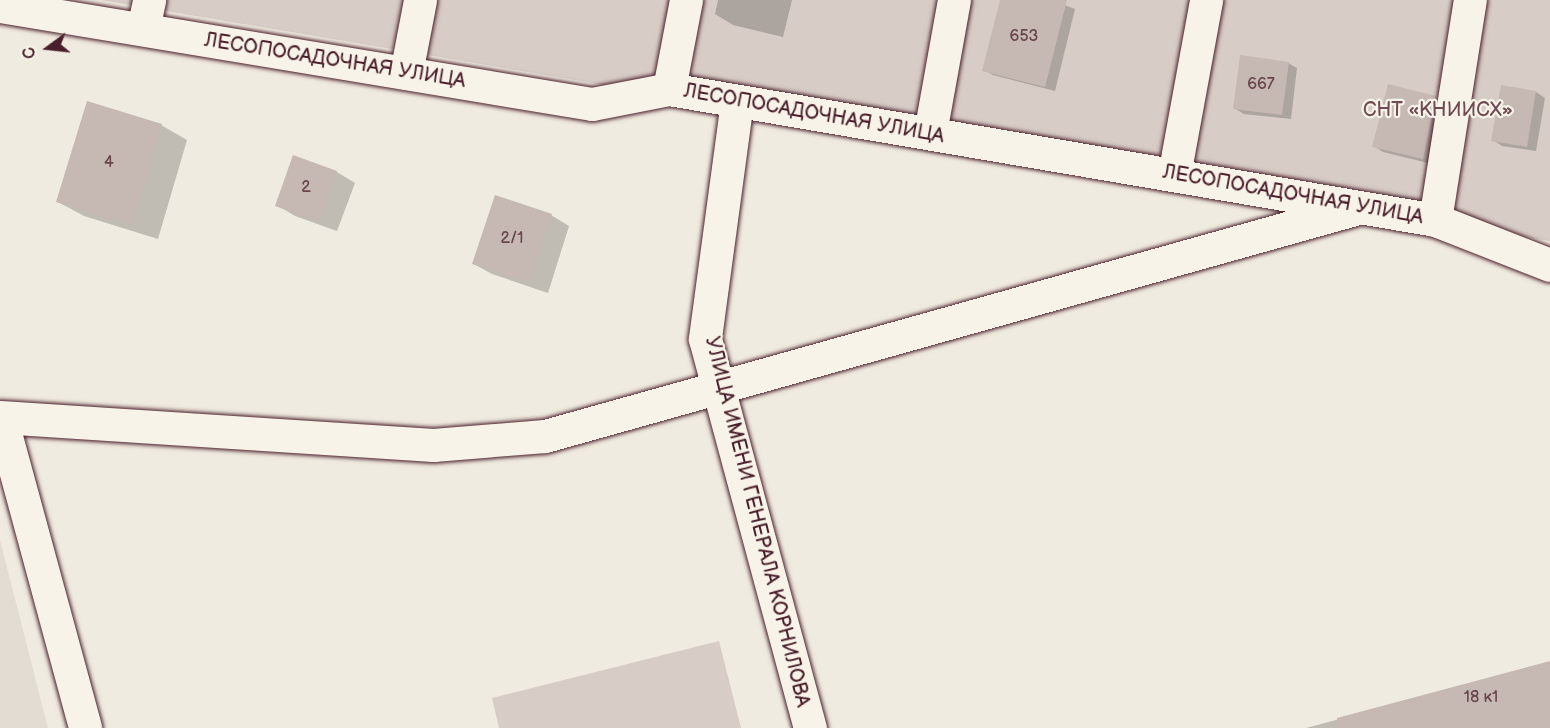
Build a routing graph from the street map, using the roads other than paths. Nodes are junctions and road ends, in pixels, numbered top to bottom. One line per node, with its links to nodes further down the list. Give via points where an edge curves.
1 (420, 0): 8 (street)
2 (686, 0): 9 (street)
3 (954, 0): 11 (street)
4 (1206, 0): 12 (street)
5 (1470, 0): 14 (street)
6 (0, 6): 7 (street, ЛЕСОПОСАДОЧНАЯ УЛИЦА)
7 (146, 15): 8 (street, ЛЕСОПОСАДОЧНАЯ УЛИЦА)
8 (406, 73): 9 (street, ЛЕСОПОСАДОЧНАЯ УЛИЦА, via 592,104)
9 (669, 89): 10 (street, ЛЕСОПОСАДОЧНАЯ УЛИЦА)
10 (737, 101): 11 (street, ЛЕСОПОСАДОЧНАЯ УЛИЦА); 16 (street, УЛИЦА ИМЕНИ ГЕНЕРАЛА КОРНИЛОВА, via 705,339)
11 (930, 133): 12 (street, ЛЕСОПОСАДОЧНАЯ УЛИЦА)
12 (1174, 175): 13 (street, ЛЕСОПОСАДОЧНАЯ УЛИЦА)
13 (1362, 207): 14 (street, ЛЕСОПОСАДОЧНАЯ УЛИЦА); 16 (street)
14 (1435, 220): 15 (street, ЛЕСОПОСАДОЧНАЯ УЛИЦА)
15 (1550, 265)
16 (719, 388): 17 (street, via 545,436 434,445); 19 (street, УЛИЦА ИМЕНИ ГЕНЕРАЛА КОРНИЛОВА)
17 (1, 417): 18 (street)
18 (85, 728)
19 (810, 728)

